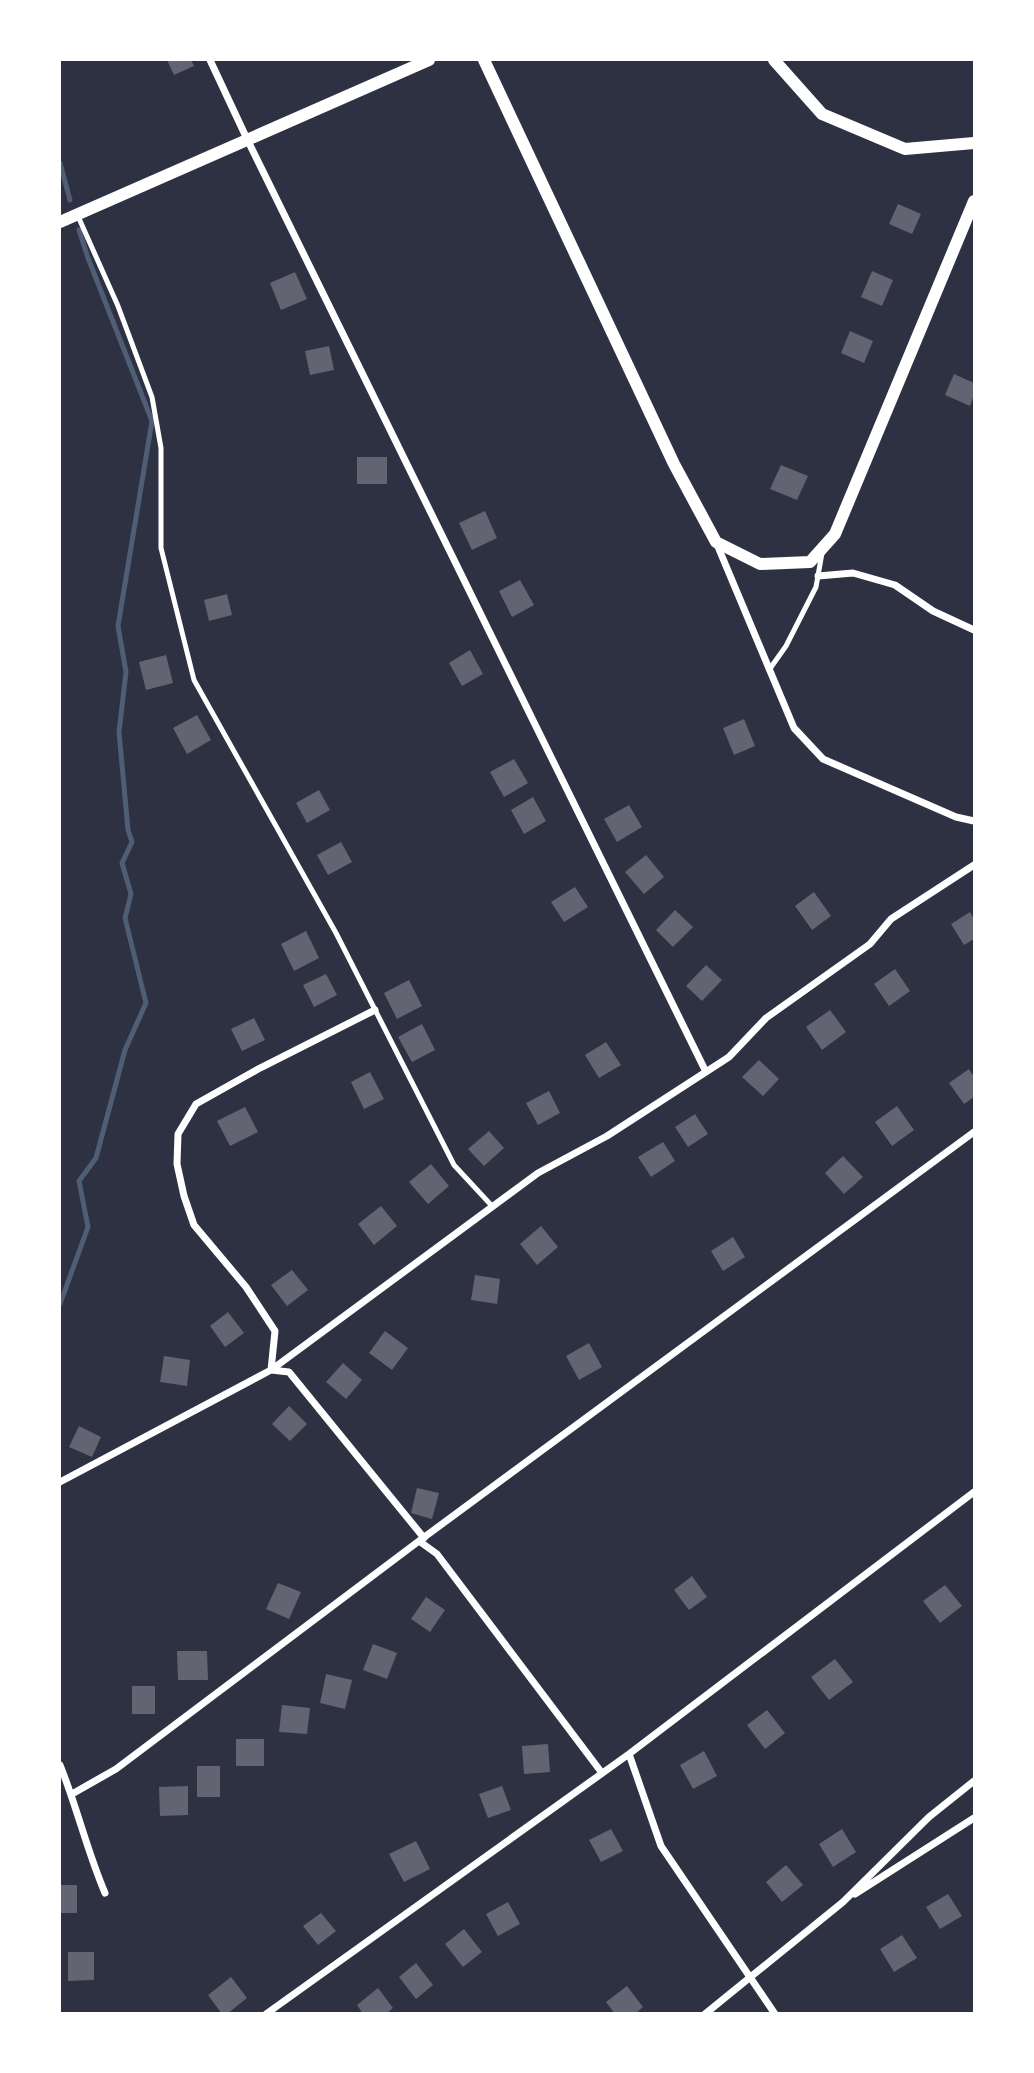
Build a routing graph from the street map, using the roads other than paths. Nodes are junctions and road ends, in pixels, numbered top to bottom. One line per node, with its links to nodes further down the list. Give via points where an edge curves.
1 (210, 60): 5 (street)
2 (429, 60): 5 (street)
3 (484, 60): 10 (street, via 674,464)
4 (774, 60): 6 (street, via 822,114 905,149)
5 (247, 139): 8 (street); 18 (street)
6 (975, 143)
7 (975, 201): 11 (street, via 835,534)
8 (77, 214): 9 (street); 17 (lane, via 152,397 161,448 161,548 194,680)
9 (60, 222)
10 (716, 542): 11 (street, via 760,564 810,562); 14 (street)
11 (822, 548): 12 (lane)
12 (818, 576): 13 (street, via 853,573 895,585 933,611); 14 (lane, via 798,622)
13 (975, 630)
14 (769, 670): 15 (street, via 794,729 823,759)
15 (975, 821)
16 (975, 865): 18 (street, via 891,919 870,944 766,1018 729,1057)
17 (375, 1010): 20 (lane, via 454,1165); 21 (street, via 196,1104 178,1134 177,1164 194,1225 246,1287 275,1331)
18 (706, 1072): 20 (street, via 607,1136 538,1173)
19 (975, 1132): 24 (street)
20 (492, 1206): 21 (street)
21 (271, 1370): 22 (street); 24 (street, via 289,1372)
22 (60, 1482)
23 (975, 1492): 25 (street)
24 (421, 1539): 27 (street); 29 (street, via 116,1769)
25 (629, 1754): 27 (street); 33 (street, via 661,1846)
26 (60, 1765): 29 (street)
27 (602, 1773): 34 (street)
28 (975, 1781): 32 (street, via 929,1817)
29 (72, 1794): 31 (street)
30 (975, 1818): 32 (street)
31 (106, 1893)
32 (843, 1902): 33 (street)
33 (751, 1978): 35 (street); 36 (street)
34 (266, 2014)
35 (705, 2014)
36 (775, 2014)

